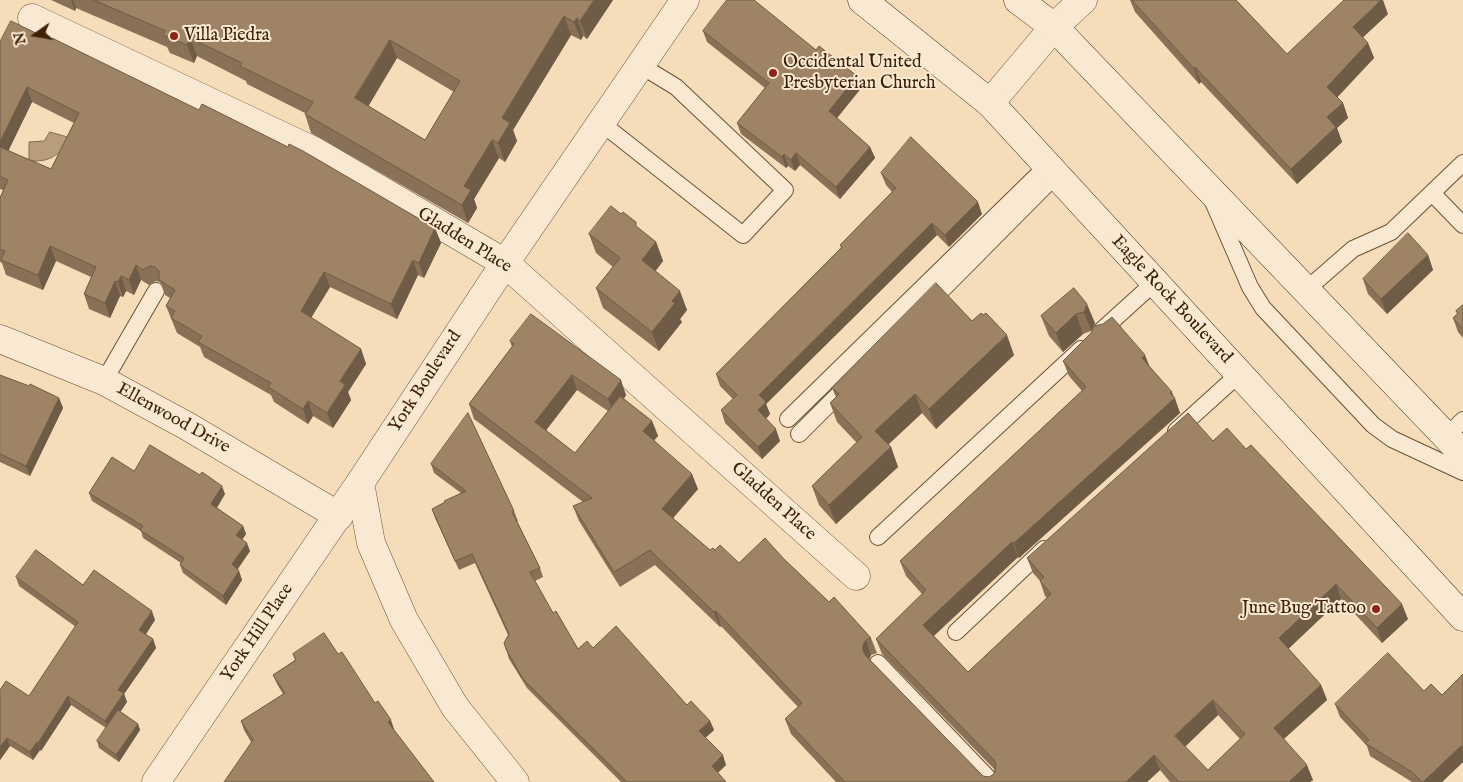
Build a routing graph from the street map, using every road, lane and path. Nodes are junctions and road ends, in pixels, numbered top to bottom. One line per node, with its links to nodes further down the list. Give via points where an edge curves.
1 (685, 0): 7 (street, York Boulevard)
2 (862, 0): 8 (street, Eagle Rock Boulevard)
3 (1018, 0): 6 (street)
4 (1083, 0): 6 (street)
5 (32, 18): 15 (street, Gladden Place, via 316,152)
6 (1054, 27): 8 (street); 12 (street)
7 (640, 65): 9 (street, York Boulevard); 9 (lane, via 676,87 785,190 743,235)
8 (990, 103): 11 (street, Eagle Rock Boulevard)
9 (600, 122): 15 (street, York Boulevard)
10 (1463, 163): 13 (lane)
11 (1052, 170): 16 (street, Eagle Rock Boulevard); 19 (lane); 24 (lane)
12 (1207, 187): 17 (street); 28 (lane, via 1250,287 1263,308 1373,425 1392,439)
13 (1432, 193): 14 (lane); 17 (lane, via 1392,232 1353,249)
14 (1463, 225)
15 (505, 263): 29 (street, York Boulevard); 33 (street, Gladden Place)
16 (1155, 282): 22 (street, Eagle Rock Boulevard); 31 (lane)
17 (1306, 290): 26 (street)
18 (156, 291): 23 (lane)
19 (917, 315)
20 (0, 339): 23 (street, Ellenwood Drive)
21 (862, 371): 25 (lane)
22 (1239, 374): 27 (lane); 34 (street, Eagle Rock Boulevard)
23 (104, 381): 30 (street, Ellenwood Drive)
24 (788, 419)
25 (799, 434)
26 (1457, 437)
27 (1167, 439)
28 (1463, 472)
29 (360, 483): 30 (street, York Hill Place); 38 (street, via 371,543 404,620 455,707)
30 (339, 516): 37 (street, York Hill Place)
31 (878, 537)
32 (1058, 537): 35 (lane)
33 (856, 576)
34 (1463, 617)
35 (956, 632)
36 (878, 663): 39 (lane)
37 (156, 782)
38 (514, 782)
39 (992, 782)

